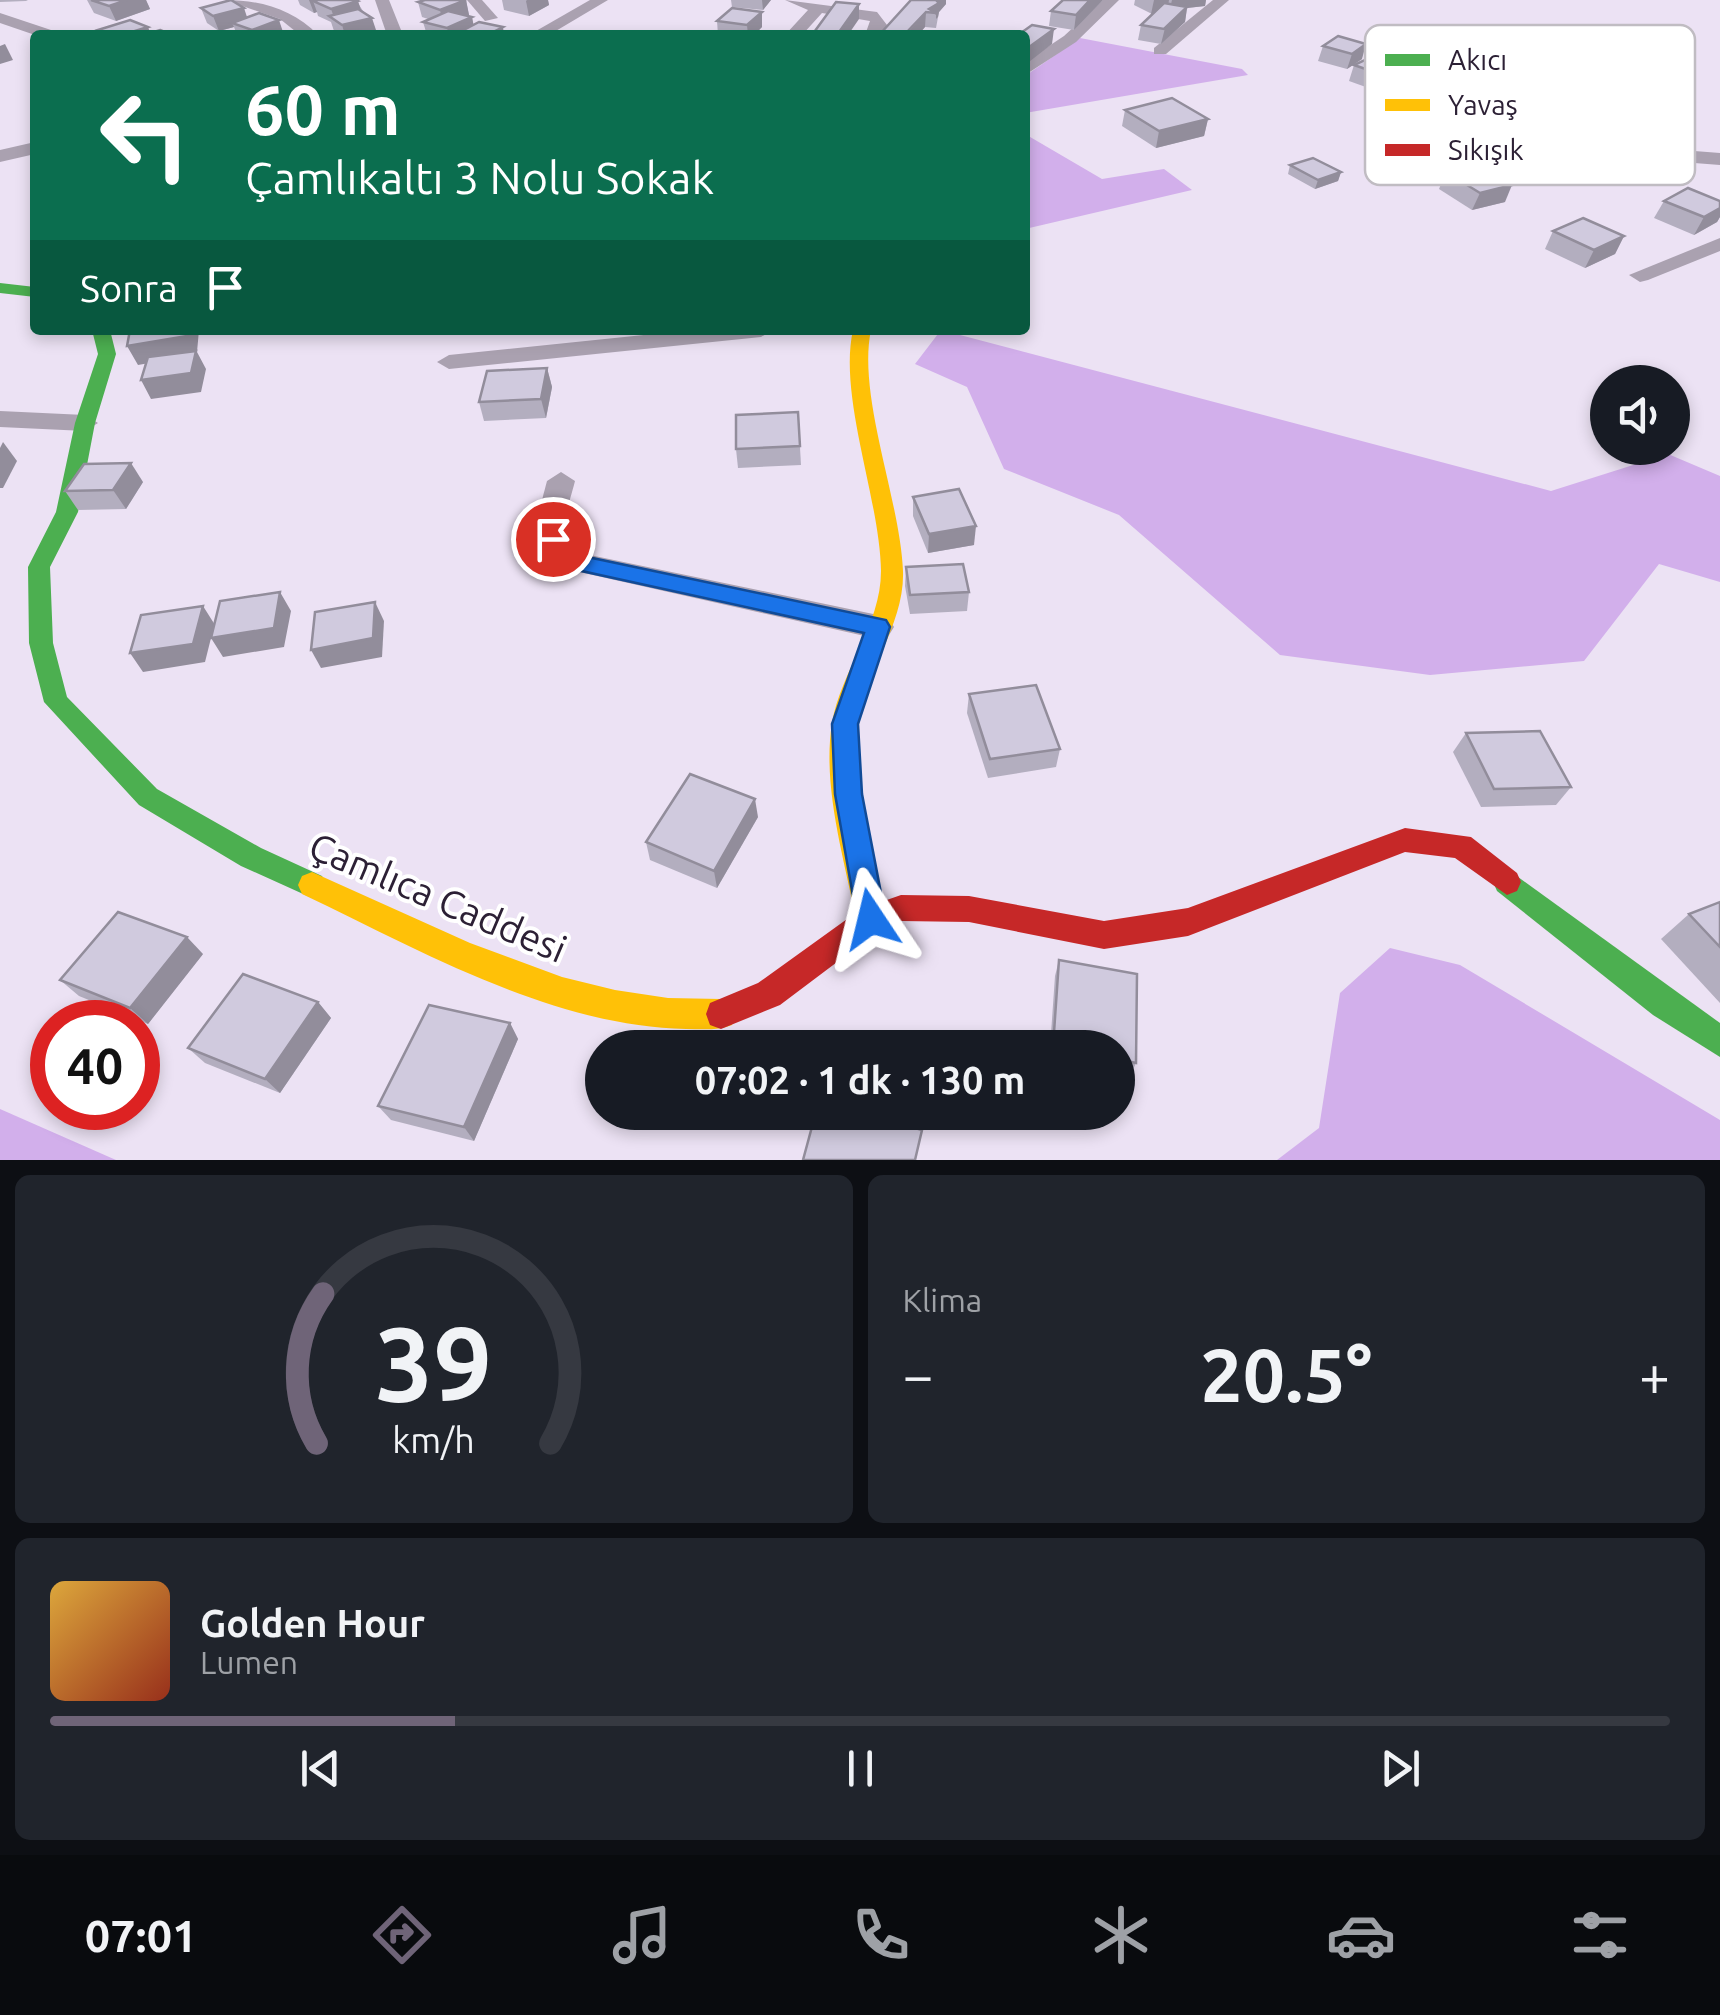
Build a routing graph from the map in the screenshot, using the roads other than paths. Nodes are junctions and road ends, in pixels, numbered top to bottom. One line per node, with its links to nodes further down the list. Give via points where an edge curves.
1 (232, 0): 12 (street, via 286,16)
2 (382, 0): 13 (street)
3 (474, 0): 10 (street)
4 (601, 0): 14 (street)
5 (792, 0): 8 (street)
6 (1112, 0): 18 (street)
7 (1222, 0): 17 (street)
8 (818, 8): 15 (street); 16 (street, via 877,17)
9 (0, 18): 11 (street)
10 (490, 18)
11 (36, 30)
12 (304, 30)
13 (393, 30)
14 (546, 30)
15 (798, 30)
16 (876, 30)
17 (1160, 50)
18 (1030, 66)
19 (30, 149): 20 (street)
20 (0, 156)
21 (1695, 157): 22 (street)
22 (1720, 159)
23 (1720, 244): 24 (street)
24 (1640, 275)
25 (0, 288): 26 (street)
26 (30, 291)
27 (102, 335): 32 (street, Çamlıca Caddesi, via 107,354)
28 (711, 335): 30 (street)
29 (858, 335): 34 (street, via 856,361 872,426 892,578)
30 (448, 362)
31 (0, 420): 32 (street)
32 (85, 423): 35 (street, Çamlıca Caddesi, via 67,512 39,567 41,643 56,702 148,798 251,857 492,967 684,1016 728,1014 769,994)
33 (562, 481): 34 (street, via 553,539 576,562)
34 (878, 627): 35 (street, via 845,724 848,794)
35 (871, 919): 36 (street, Çamlıca Caddesi, via 901,908 969,910 1104,935 1188,922 1405,840 1460,846)
36 (1720, 1041)

